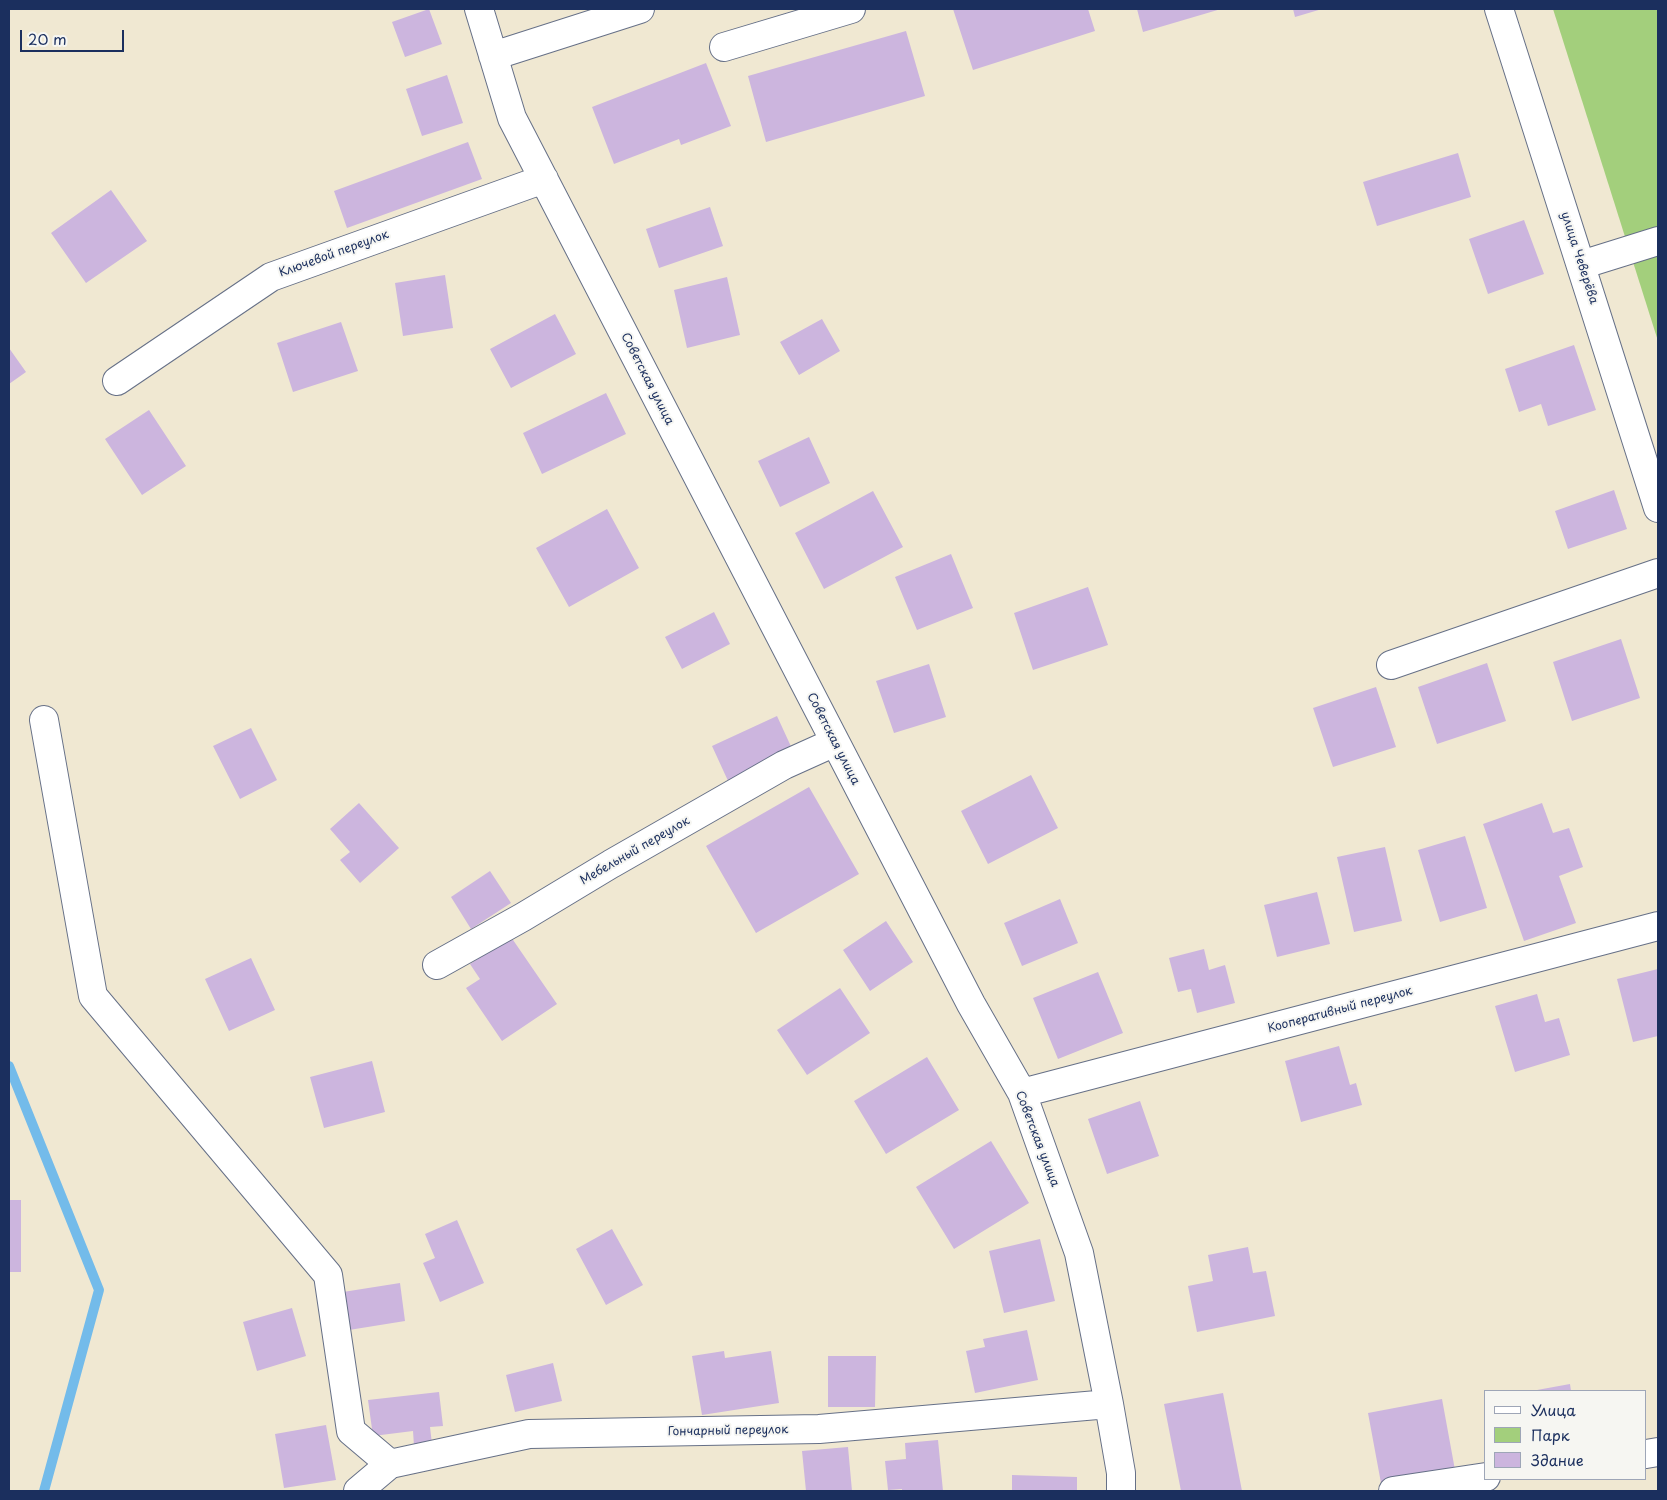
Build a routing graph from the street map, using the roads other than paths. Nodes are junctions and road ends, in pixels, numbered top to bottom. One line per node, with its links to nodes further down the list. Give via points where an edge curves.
1 (479, 9): 6 (street, Советская улица)
2 (640, 9): 6 (street)
3 (850, 9): 5 (street)
4 (1499, 9): 9 (street, улица Чеверёва)
5 (724, 47)
6 (493, 56): 7 (street, Советская улица, via 512,118)
7 (544, 179): 10 (street, Ключевой переулок, via 271,277); 15 (street, Советская улица)
8 (1658, 241): 9 (street)
9 (1581, 265): 11 (street, улица Чеверёва)
10 (117, 381)
11 (1658, 508)
12 (1658, 573): 13 (street)
13 (1391, 665)
14 (44, 720): 20 (street, via 93,996 328,1275 351,1430)
15 (835, 742): 17 (street, Мебельный переулок, via 784,765); 18 (street, Советская улица, via 971,1004)
16 (1658, 926): 18 (street, Кооперативный переулок)
17 (437, 965)
18 (1022, 1093): 19 (street, Советская улица, via 1079,1253)
19 (1109, 1404): 20 (street, Гончарный переулок, via 819,1429 529,1434); 23 (street, Советская улица)
20 (390, 1464): 22 (street, Гончарный переулок)
21 (1484, 1477): 24 (street)
22 (358, 1491)
23 (1121, 1491)
24 (1393, 1491)

